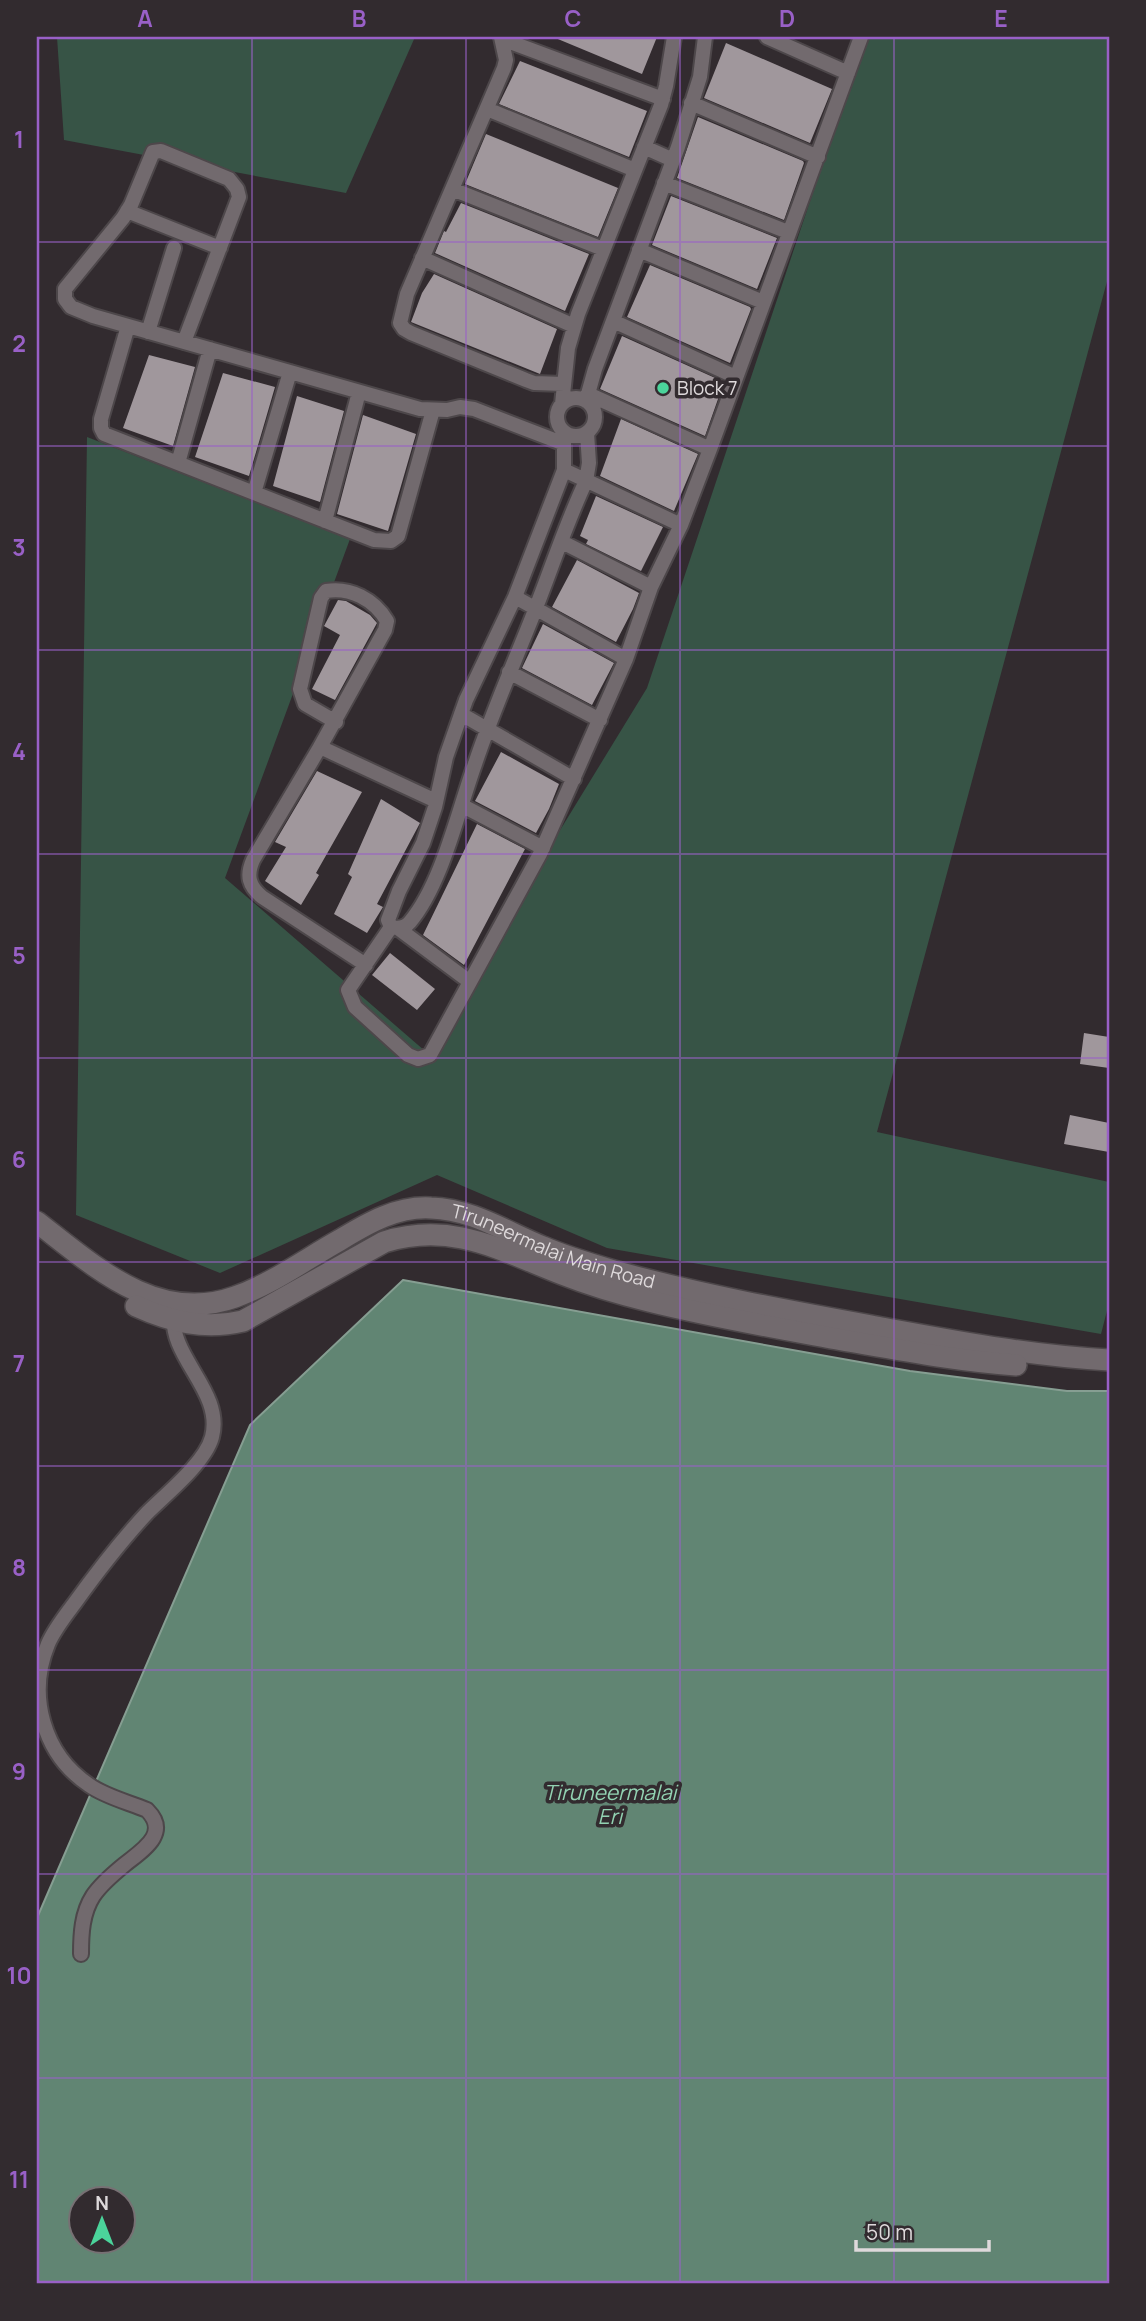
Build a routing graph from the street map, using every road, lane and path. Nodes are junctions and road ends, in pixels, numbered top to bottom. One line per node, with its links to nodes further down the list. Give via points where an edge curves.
1 (674, 37): 7 (street)
2 (705, 37): 8 (street)
3 (767, 37): 6 (street)
4 (861, 37): 6 (street)
5 (502, 38): 7 (street); 9 (street, via 506,60)
6 (848, 73): 11 (street)
7 (663, 99): 10 (street)
8 (691, 103): 11 (street); 12 (street)
9 (487, 109): 13 (street); 15 (street)
10 (644, 147): 12 (street); 13 (street)
11 (818, 157): 17 (street)
12 (673, 160): 14 (street)
13 (635, 170): 20 (street)
14 (664, 183): 17 (street); 21 (street)
15 (452, 189): 20 (street); 22 (street)
16 (127, 211): 19 (street); 19 (street, via 153,152 169,153 229,179 237,189 239,197); 25 (street, via 65,289 65,299 71,307)
17 (788, 232): 23 (street)
18 (174, 248): 27 (street)
19 (219, 248): 28 (street)
20 (603, 249): 26 (street)
21 (639, 250): 23 (street); 24 (street)
22 (422, 258): 26 (street); 32 (street, via 400,313 404,329 534,383)
23 (763, 302): 31 (street)
24 (613, 321): 31 (street); 34 (street)
25 (128, 326): 27 (street); 40 (street, via 101,428 104,434)
26 (574, 326): 32 (street)
27 (148, 332): 28 (street)
28 (184, 342): 29 (street)
29 (210, 349): 30 (street); 40 (street)
30 (290, 372): 33 (street); 43 (street)
31 (736, 377): 39 (street)
32 (564, 384): 35 (street)
33 (359, 391): 36 (street); 44 (street)
34 (587, 397): 35 (street); 37 (street, via 595,416); 39 (street)
35 (562, 404): 38 (street, via 557,415)
36 (433, 410): 38 (street, via 474,409); 44 (street, via 398,536 391,541 374,540)
37 (587, 433): 38 (street); 42 (street)
38 (563, 438): 41 (street)
39 (710, 449): 45 (street)
40 (178, 463): 43 (street)
41 (564, 470): 42 (street); 48 (street)
42 (586, 481): 45 (street); 46 (street)
43 (254, 493): 44 (street)
44 (325, 521)
45 (681, 525): 47 (street)
46 (562, 542): 47 (street); 49 (street)
47 (651, 587): 50 (street)
48 (515, 597): 49 (street); 52 (street)
49 (536, 610): 50 (street); 51 (street)
50 (626, 659): 53 (street)
51 (509, 672): 53 (street); 55 (street)
52 (461, 715): 55 (street); 58 (street)
53 (600, 720): 57 (street)
54 (336, 722): 54 (street, via 387,621 375,604 346,589 326,591 321,598 300,689 306,704); 56 (street)
55 (488, 729): 57 (street); 59 (street)
56 (320, 747): 58 (street); 62 (street, via 253,860 249,881 262,897)
57 (574, 779): 60 (street)
58 (436, 801): 61 (street, via 423,843 388,920)
59 (463, 806): 60 (street); 61 (street, via 432,884 408,925)
60 (543, 848): 63 (street)
61 (395, 928): 62 (street); 63 (street)
62 (366, 964): 63 (street, via 348,990 355,1007 418,1059 430,1055)
63 (470, 982)
64 (37, 1222): 66 (main road, Tiruneermalai Main Road, via 117,1282)
65 (37, 1239): 66 (main road, Tiruneermalai Main Road, via 109,1291 146,1310)
66 (174, 1312): 67 (main road, Tiruneermalai Main Road, via 236,1297 373,1221 401,1210 429,1208 475,1217 588,1264 721,1297 992,1348); 68 (street, via 175,1334 211,1405 213,1435 202,1456 106,1560 48,1644 41,1673 40,1704 53,1747 89,1785 147,1810 157,1825 142,1852 93,1896 83,1921)
67 (1109, 1361)
68 (81, 1954)

